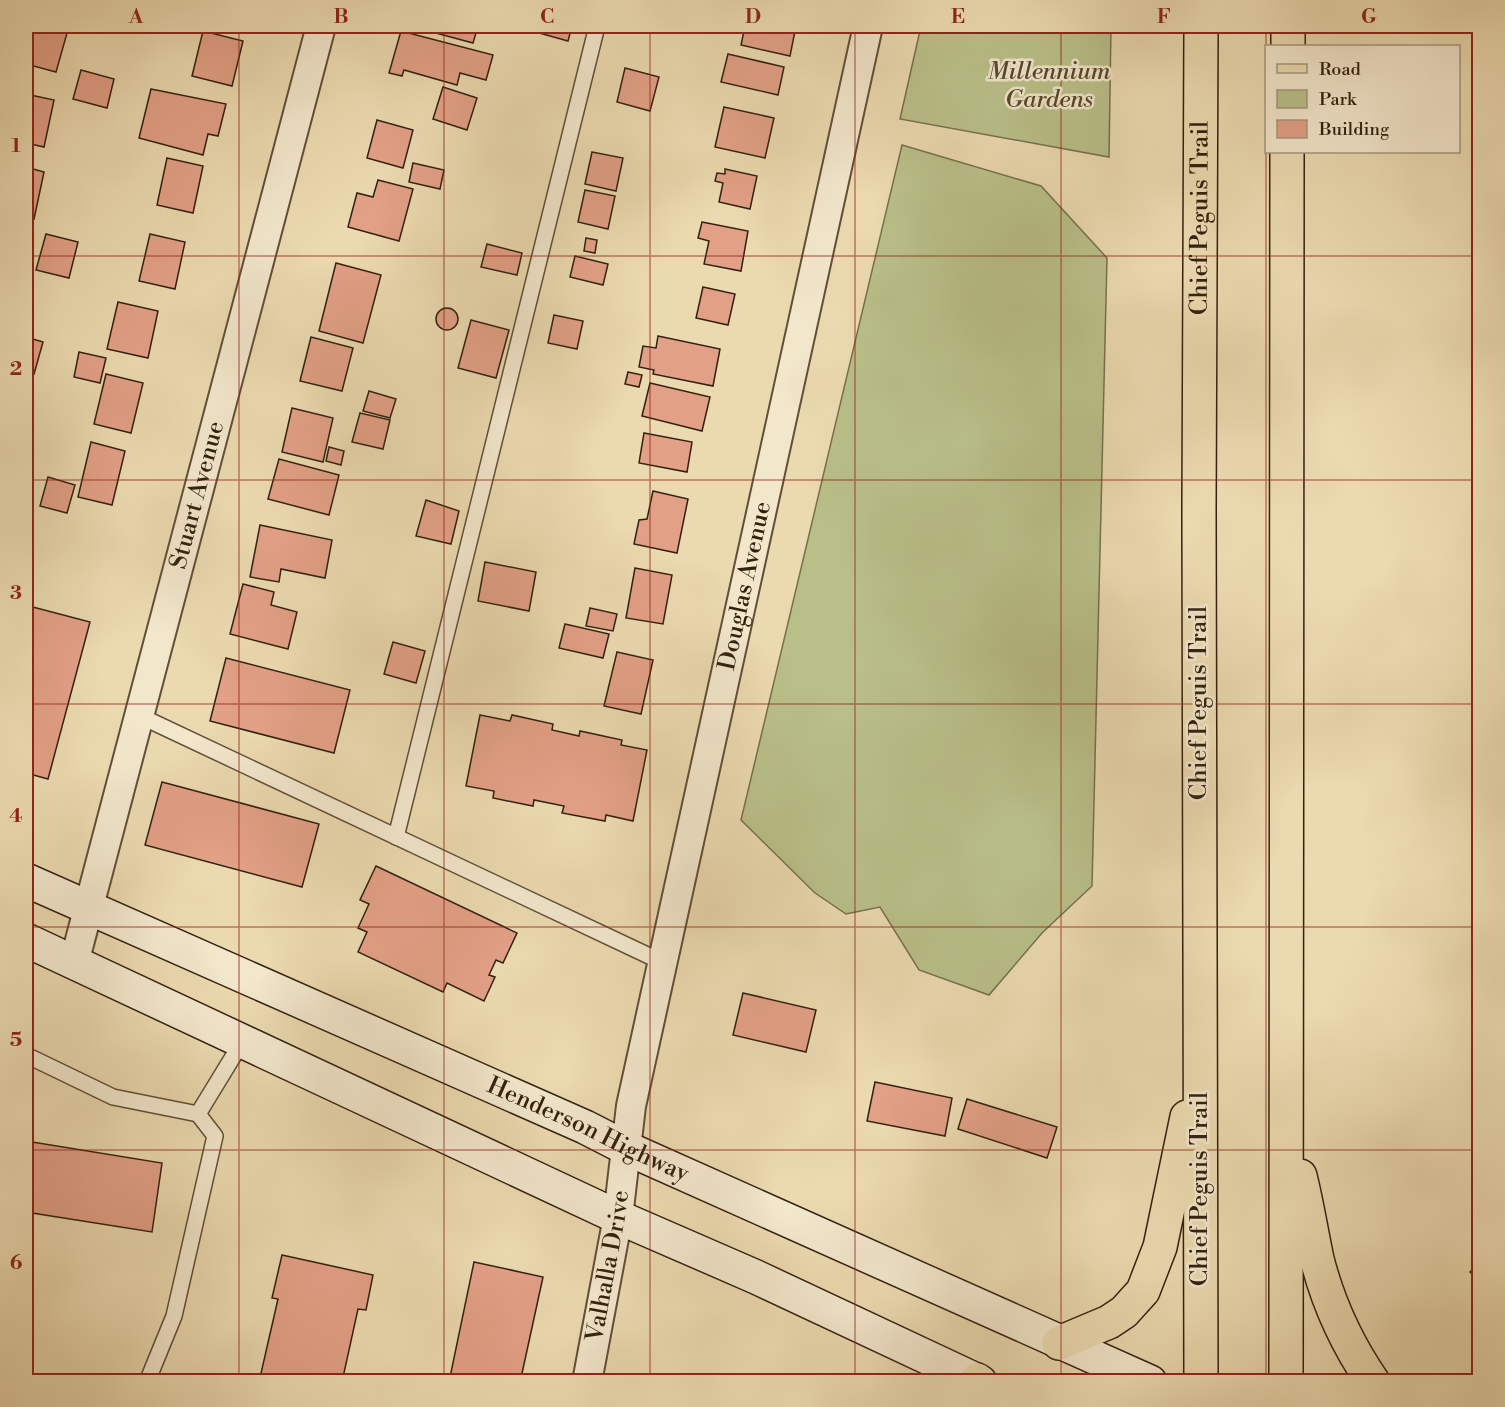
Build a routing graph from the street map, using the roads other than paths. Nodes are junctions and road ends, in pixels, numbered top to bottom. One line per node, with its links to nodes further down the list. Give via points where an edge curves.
1 (321, 26): 8 (street, Stuart Avenue)
2 (597, 26): 9 (lane)
3 (868, 26): 13 (street, Douglas Avenue)
4 (1201, 26): 17 (main road, Chief Peguis Trail)
5 (1288, 26): 6 (main road)
6 (1288, 45)
7 (1287, 153): 19 (main road)
8 (138, 716): 9 (lane); 11 (street, Stuart Avenue)
9 (396, 837): 13 (lane)
10 (26, 880): 11 (main road, Henderson Highway)
11 (88, 908): 14 (street, Stuart Avenue); 20 (main road, Henderson Highway)
12 (26, 940): 14 (main road)
13 (662, 962): 20 (street, Douglas Avenue, via 631,1106)
14 (74, 963): 15 (main road)
15 (242, 1042): 18 (lane); 21 (main road)
16 (26, 1055): 18 (lane, via 113,1097)
17 (1200, 1066): 22 (main road, via 1163,1238 1143,1291 1109,1322); 27 (main road, Chief Peguis Trail)
18 (198, 1114): 24 (lane, via 215,1136 174,1316)
19 (1287, 1127): 28 (main road); 29 (main road, via 1323,1281 1340,1326)
20 (626, 1148): 21 (street, Valhalla Drive); 22 (main road, Henderson Highway)
21 (618, 1217): 23 (main road); 25 (street, Valhalla Drive)
22 (1059, 1343): 26 (main road, Henderson Highway)
23 (978, 1381)
24 (147, 1382)
25 (587, 1382)
26 (1150, 1382)
27 (1201, 1382)
28 (1286, 1382)
29 (1373, 1382)

